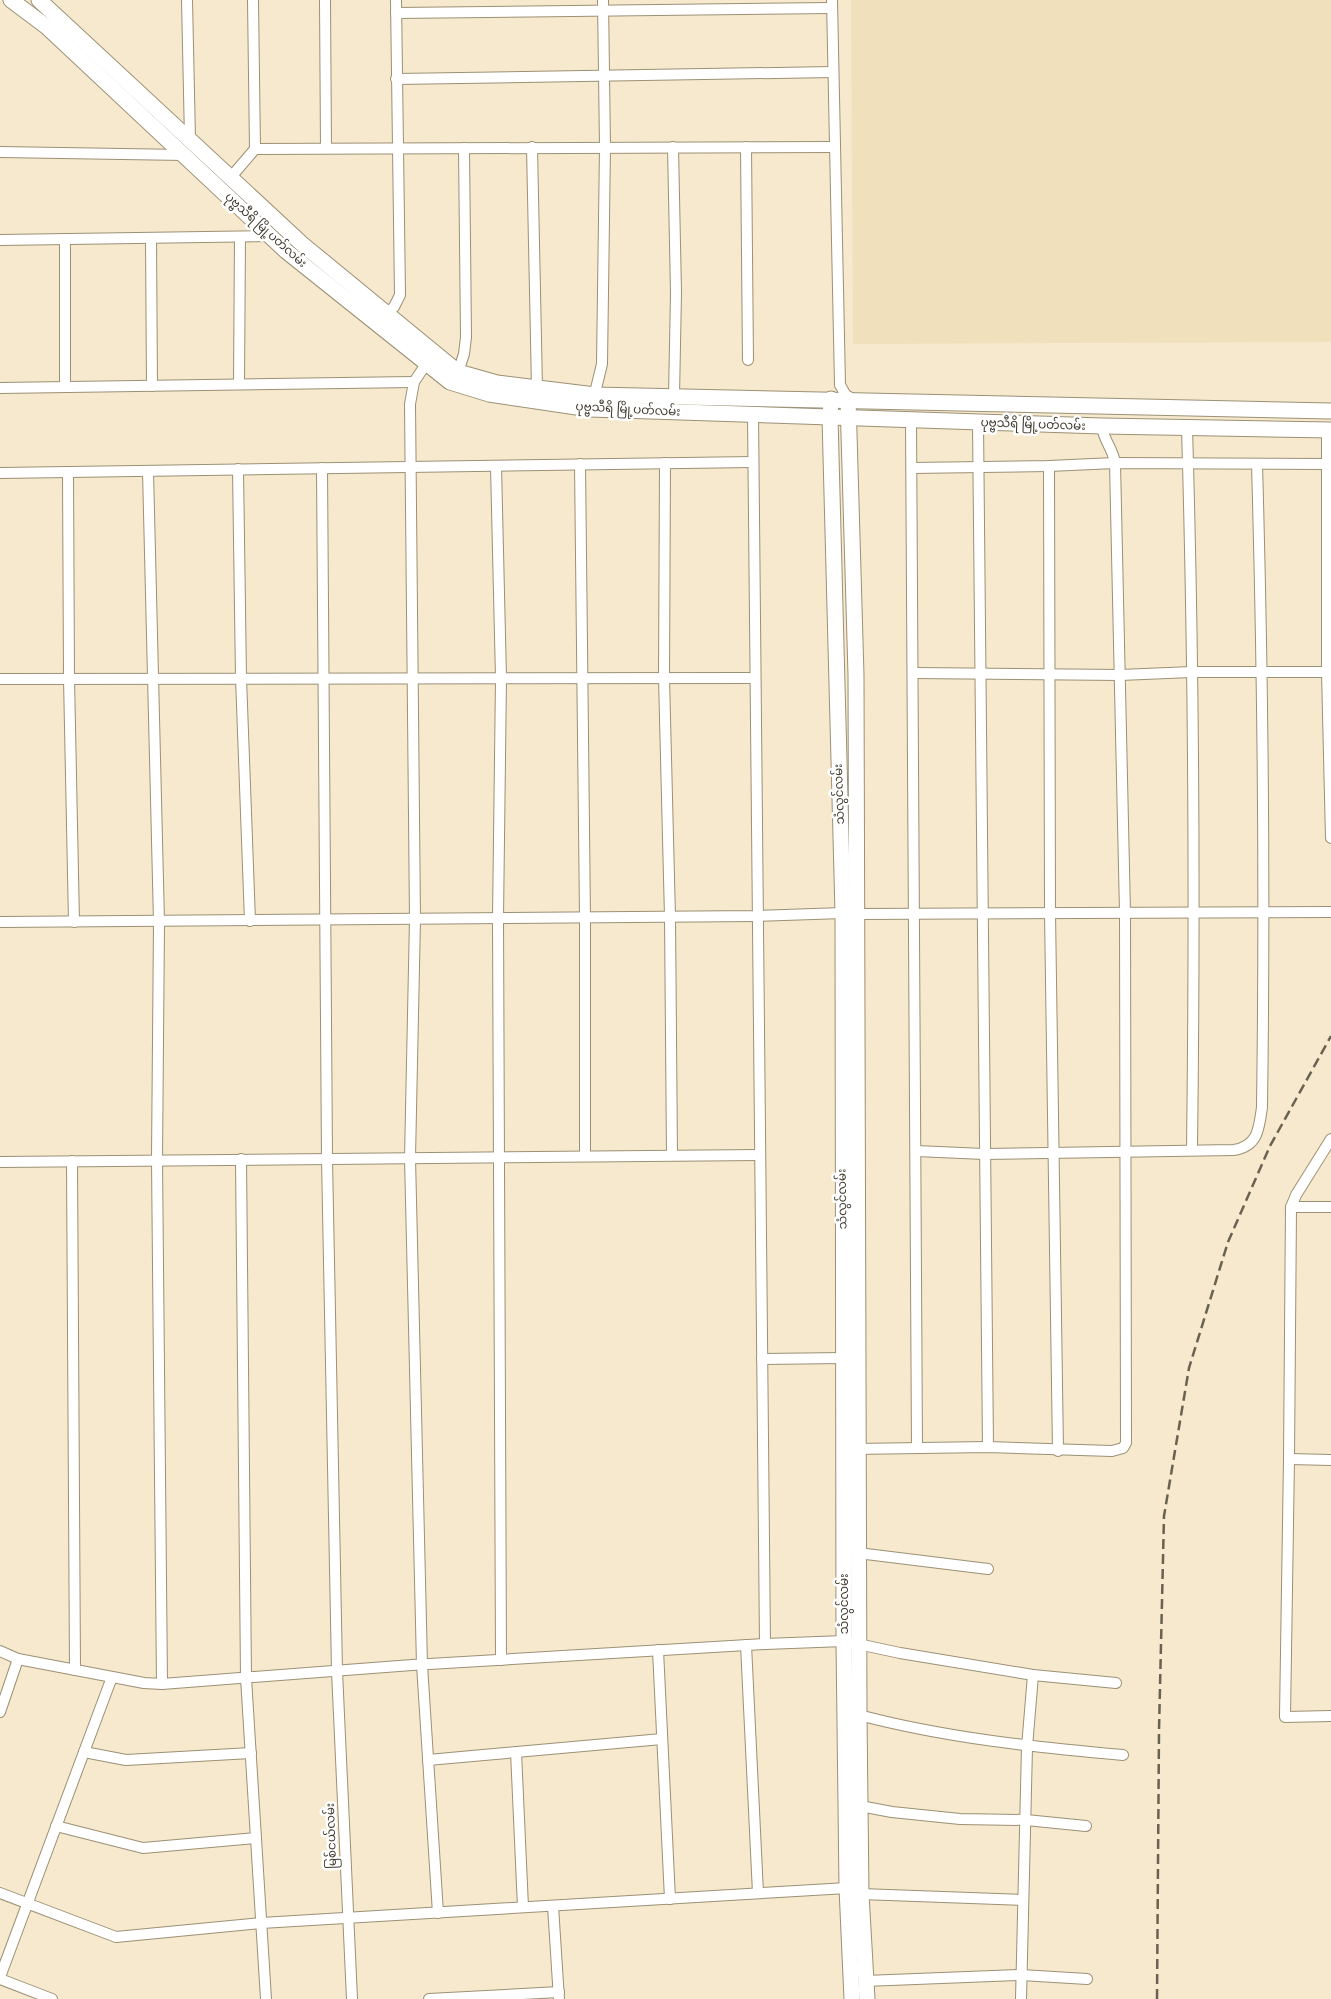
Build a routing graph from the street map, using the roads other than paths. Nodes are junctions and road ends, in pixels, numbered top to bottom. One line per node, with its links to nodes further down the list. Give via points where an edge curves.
1 (11, 0): 24 (main road, ပုဗ္ဗသီရိ မြို့ပတ်လမ်း, via 47,27)
2 (39, 0): 13 (main road, ပုဗ္ဗသီရိ မြို့ပတ်လမ်း)
3 (187, 0): 13 (street)
4 (253, 0): 22 (street)
5 (325, 0): 17 (street)
6 (396, 0): 9 (street)
7 (832, 4): 8 (street); 10 (street)
8 (603, 5): 9 (street); 11 (street)
9 (396, 13): 12 (street)
10 (833, 72): 11 (street); 21 (street)
11 (605, 77): 12 (street); 14 (street)
12 (396, 79): 18 (street)
13 (190, 139): 25 (main road, ပုဗ္ဗသီရိ မြို့ပတ်လမ်း)
14 (605, 147): 15 (street); 20 (street); 47 (street, via 602,364)
15 (673, 147): 16 (street); 44 (street)
16 (746, 147): 21 (street); 34 (street)
17 (326, 148): 18 (street); 22 (street)
18 (399, 148): 19 (street); 33 (street, via 400,295)
19 (464, 148): 20 (street); 36 (street, via 466,337)
20 (532, 148): 43 (street)
21 (835, 148): 39 (street)
22 (255, 149): 25 (street)
23 (0, 152): 24 (street)
24 (184, 155): 26 (main road, ပုဗ္ဗသီရိ မြို့ပတ်လမ်း)
25 (230, 177): 29 (main road, ပုဗ္ဗသီရိ မြို့ပတ်လမ်း)
26 (271, 236): 27 (street); 32 (main road, ပုဗ္ဗသီရိ မြို့ပတ်လမ်း)
27 (240, 237): 28 (street); 38 (street)
28 (151, 238): 30 (street); 40 (street)
29 (296, 238): 32 (main road); 33 (main road, ပုဗ္ဗသီရိ မြို့ပတ်လမ်း)
30 (65, 239): 31 (street); 41 (street)
31 (0, 240)
32 (286, 251): 35 (main road, ပုဗ္ဗသီရိ မြို့ပတ်လမ်း)
33 (386, 314): 36 (main road, ပုဗ္ဗသီရိ မြို့ပတ်လမ်း)
34 (748, 360)
35 (426, 364): 37 (street); 47 (main road, ပုဗ္ဗသီရိ မြို့ပတ်လမ်း, via 450,382 489,394)
36 (458, 372): 43 (main road, ပုဗ္ဗသီရိ မြို့ပတ်လမ်း, via 496,383)
37 (414, 382): 38 (street); 66 (street, via 410,404)
38 (239, 384): 40 (street)
39 (840, 385): 45 (street); 46 (street)
40 (152, 386): 41 (street)
41 (65, 387): 42 (street)
42 (0, 388)
43 (537, 388): 47 (main road, ပုဗ္ဗသီရိ မြို့ပတ်လမ်း)
44 (674, 396): 45 (main road, ပုဗ္ဗသီရိ မြို့ပတ်လမ်း); 47 (main road, ပုဗ္ဗသီရိ မြို့ပတ်လမ်း)
45 (831, 399): 46 (main road, ပုဗ္ဗသီရိ မြို့ပတ်လမ်း); 50 (main road, သံလွင်လမ်း)
46 (848, 399): 48 (main road, ပုဗ္ဗသီရိ မြို့ပတ်လမ်း); 51 (main road, သံလွင်လမ်း)
47 (592, 402): 49 (main road, ပုဗ္ဗသီရိ မြို့ပတ်လမ်း)
48 (1331, 411)
49 (753, 414): 50 (main road, ပုဗ္ဗသီရိ မြို့ပတ်လမ်း); 57 (street)
50 (830, 417): 51 (main road, ပုဗ္ဗသီရိ မြို့ပတ်လမ်း); 94 (main road, သံလွင်လမ်း)
51 (848, 418): 52 (main road, ပုဗ္ဗသီရိ မြို့ပတ်လမ်း); 94 (main road, သံလွင်လမ်း, via 856,674)
52 (912, 420): 53 (main road, ပုဗ္ဗသီရိ မြို့ပတ်လမ်း); 69 (street)
53 (978, 422): 54 (main road, ပုဗ္ဗသီရိ မြို့ပတ်လမ်း); 67 (street)
54 (1102, 426): 55 (main road, ပုဗ္ဗသီရိ မြို့ပတ်လမ်း); 59 (street)
55 (1187, 428): 56 (main road, ပုဗ္ဗသီရိ မြို့ပတ်လမ်း); 60 (street)
56 (1329, 430): 63 (street)
57 (753, 462): 58 (street); 89 (street)
58 (665, 463): 61 (street); 88 (street)
59 (1115, 463): 60 (street); 65 (street); 80 (street)
60 (1188, 463): 62 (street); 74 (street)
61 (580, 464): 64 (street); 87 (street)
62 (1257, 464): 63 (street); 77 (street)
63 (1329, 464): 75 (street)
64 (496, 466): 66 (street); 86 (street)
65 (1049, 466): 67 (street); 79 (street)
66 (410, 467): 68 (street); 85 (street)
67 (978, 467): 69 (street); 78 (street)
68 (322, 468): 70 (street); 84 (street, မြစ်ငယ်လမ်း)
69 (912, 468): 76 (street)
70 (238, 469): 71 (street); 83 (street)
71 (148, 471): 72 (street); 82 (street)
72 (68, 472): 73 (street); 81 (street)
73 (0, 473)
74 (1192, 672): 77 (street); 80 (street); 97 (street)
75 (1329, 672): 77 (street); 91 (street)
76 (914, 673): 78 (street); 98 (street)
77 (1263, 673): 92 (street)
78 (980, 675): 79 (street); 99 (street)
79 (1049, 675): 80 (street); 95 (street)
80 (1120, 675): 96 (street)
81 (69, 678): 82 (street); 90 (street); 108 (street)
82 (153, 678): 83 (street); 109 (street)
83 (241, 678): 84 (street); 106 (street)
84 (323, 678): 85 (street); 105 (street, မြစ်ငယ်လမ်း)
85 (414, 678): 86 (street); 104 (street)
86 (501, 678): 87 (street); 102 (street)
87 (582, 678): 88 (street); 103 (street)
88 (664, 678): 89 (street); 101 (street)
89 (755, 678): 100 (street)
90 (0, 679)
91 (1331, 838)
92 (1264, 912): 93 (street); 97 (street); 111 (street, via 1260,1123 1251,1144 1244,1148)
93 (1331, 912)
94 (850, 913): 98 (street); 100 (street); 128 (main road, သံလွင်လမ်း, via 842,1173); 132 (main road, သံလွင်လမ်း)
95 (1050, 913): 96 (street); 99 (street); 114 (street)
96 (1125, 913): 97 (street); 113 (street)
97 (1195, 913): 111 (street)
98 (915, 914): 99 (street); 112 (street)
99 (982, 914): 115 (street)
100 (757, 916): 101 (street); 116 (street)
101 (670, 917): 103 (street); 118 (street)
102 (498, 918): 103 (street); 104 (street); 119 (street)
103 (585, 918): 117 (street)
104 (415, 919): 105 (street); 121 (street)
105 (324, 920): 106 (street); 120 (street, မြစ်ငယ်လမ်း)
106 (250, 921): 109 (street)
107 (0, 922): 108 (street)
108 (74, 922): 109 (street)
109 (159, 922): 123 (street)
110 (1331, 1139): 126 (street)
111 (1192, 1150): 113 (street)
112 (916, 1151): 115 (street); 131 (street)
113 (1126, 1151): 114 (street); 133 (street, via 1126,1443 1123,1448 1112,1451)
114 (1053, 1152): 115 (street); 133 (street)
115 (984, 1154): 130 (street)
116 (760, 1155): 118 (street); 129 (street)
117 (585, 1156): 118 (street); 119 (street)
118 (672, 1156)
119 (498, 1157): 121 (street); 144 (street)
120 (327, 1158): 121 (street); 122 (street); 147 (street, မြစ်ငယ်လမ်း)
121 (410, 1158): 145 (street)
122 (241, 1159): 123 (street); 150 (street)
123 (157, 1160): 124 (street); 152 (street)
124 (72, 1161): 125 (street); 146 (street)
125 (0, 1162)
126 (1291, 1207): 127 (street); 134 (street)
127 (1331, 1207)
128 (844, 1358): 129 (street); 132 (main road, သံလွင်လမ်း)
129 (762, 1359): 139 (street)
130 (988, 1447): 131 (street); 133 (street)
131 (917, 1448): 132 (street)
132 (850, 1449): 136 (main road, သံလွင်လမ်း); 138 (main road, သံလွင်လမ်း)
133 (1058, 1451)
134 (1290, 1459): 135 (street); 155 (street, via 1284,1717)
135 (1331, 1460)
136 (858, 1553): 137 (street); 138 (main road, သံလွင်လမ်း)
137 (988, 1569)
138 (851, 1643): 139 (street); 148 (street); 154 (main road, သံလွင်လမ်း); 168 (main road, သံလွင်လမ်း)
139 (765, 1644): 140 (street)
140 (746, 1645): 141 (street); 170 (street)
141 (658, 1650): 144 (street); 156 (street)
142 (0, 1651): 143 (street)
143 (18, 1659): 146 (street); 153 (street)
144 (501, 1660): 145 (street)
145 (422, 1665): 147 (street); 162 (street)
146 (75, 1670): 149 (street)
147 (337, 1671): 150 (street); 177 (street, မြစ်ငယ်လမ်း)
148 (1033, 1675): 151 (street); 157 (street)
149 (112, 1677): 152 (street); 158 (street)
150 (246, 1678): 152 (street); 160 (street)
151 (1116, 1683)
152 (162, 1684)
153 (0, 1712)
154 (859, 1715): 157 (street, via 903,1727); 163 (main road, သံလွင်လမ်း)
155 (1331, 1716)
156 (662, 1739): 159 (street); 171 (street)
157 (1027, 1747): 161 (street); 164 (street)
158 (84, 1752): 160 (street, via 126,1760); 165 (street)
159 (516, 1752): 162 (street); 175 (street)
160 (251, 1753): 167 (street)
161 (1123, 1754)
162 (428, 1760): 176 (street)
163 (860, 1806): 164 (street, via 960,1819); 168 (main road, သံလွင်လမ်း)
164 (1026, 1820): 166 (street); 172 (street)
165 (56, 1826): 167 (street, via 143,1848); 173 (street)
166 (1086, 1826)
167 (256, 1838): 178 (street)
168 (854, 1891): 170 (street); 172 (street); 182 (main road, သံလွင်လမ်း); 188 (main road, သံလွင်လမ်း)
169 (0, 1893): 173 (street)
170 (758, 1894): 171 (street)
171 (670, 1899): 174 (street)
172 (1023, 1900): 179 (street)
173 (27, 1904): 178 (street, via 116,1937); 180 (street)
174 (553, 1906): 175 (street); 183 (street)
175 (523, 1907): 176 (street)
176 (438, 1913): 177 (street)
177 (347, 1918): 178 (street); 186 (street, မြစ်ငယ်လမ်း)
178 (261, 1923): 185 (street)
179 (1021, 1975): 181 (street); 182 (street); 190 (street)
180 (0, 1978): 184 (street)
181 (1087, 1979)
182 (865, 1981): 189 (main road, သံလွင်လမ်း)
183 (559, 1995): 187 (street)
184 (52, 1999)
185 (266, 1999)
186 (352, 1999)
187 (429, 1999)
188 (852, 1999)
189 (867, 1999)
190 (1021, 1999)

